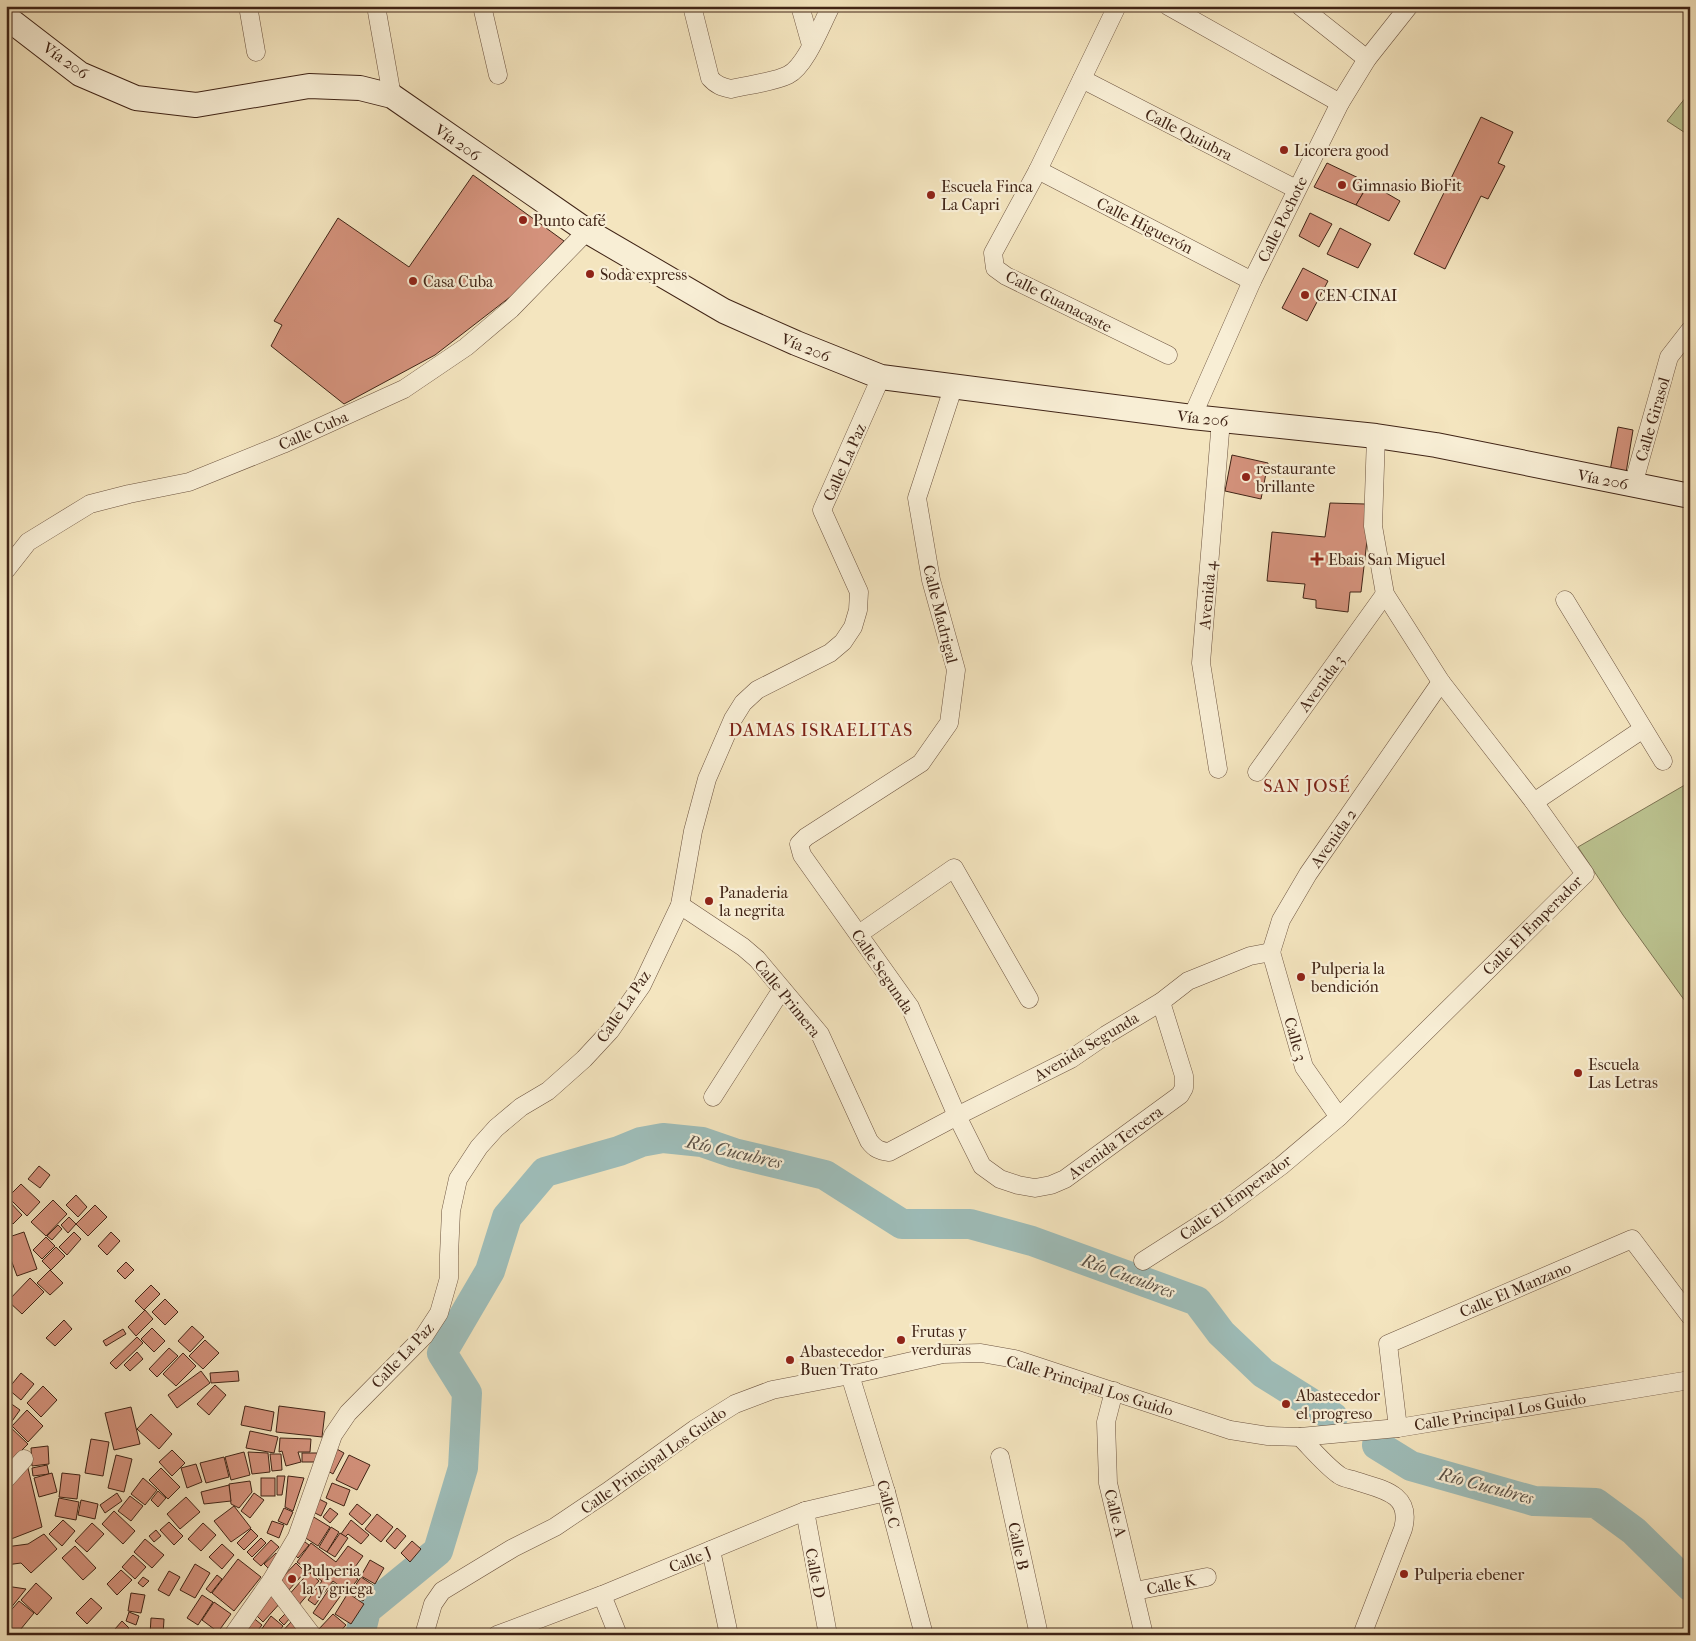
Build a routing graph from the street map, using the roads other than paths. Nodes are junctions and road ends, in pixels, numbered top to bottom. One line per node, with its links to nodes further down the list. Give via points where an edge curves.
1 (248, 6): 13 (street)
2 (376, 6): 17 (street)
3 (482, 6): 15 (street)
4 (692, 6): 12 (street, via 710,78 722,87 731,89 787,75 797,70)
5 (800, 6): 12 (street)
6 (831, 6): 12 (street)
7 (1118, 6): 16 (street, Calle Guanacaste)
8 (1168, 6): 18 (street)
9 (1300, 6): 14 (street)
10 (1409, 6): 14 (street, Calle Pochote)
11 (6, 17): 17 (main road, Vía 206, via 80,74 136,98 196,105 309,86 360,88)
12 (811, 45)
13 (256, 52)
14 (1367, 59): 18 (street, Calle Pochote)
15 (498, 75)
16 (1082, 79): 19 (street, Calle Guanacaste); 20 (street, Calle Quiubra)
17 (392, 96): 21 (main road, Vía 206)
18 (1340, 103): 20 (street, Calle Pochote)
19 (1038, 170): 22 (street, Calle Higuerón); 24 (street, Calle Guanacaste, via 993,253 996,268 1006,276)
20 (1296, 189): 22 (street, Calle Pochote)
21 (587, 230): 25 (main road, Vía 206, via 724,311); 32 (street, Calle Cuba, via 512,309 466,347 404,389 189,482 90,504 28,542)
22 (1252, 281): 27 (street, Calle Pochote)
23 (1690, 330): 30 (street, Calle Girasol, via 1669,357)
24 (1168, 355)
25 (882, 377): 26 (main road, Vía 206); 42 (street, Calle La Paz, via 822,510 859,592 853,627 830,654 757,690 733,718 707,779 693,831)
26 (954, 385): 27 (main road, Vía 206); 41 (street, Calle Madrigal, via 917,498 931,580 956,670 949,723 921,763)
27 (1192, 418): 28 (main road, Vía 206)
28 (1221, 420): 29 (main road, Vía 206); 38 (street, Avenida 4, via 1201,664)
29 (1376, 436): 30 (main road, Vía 206); 33 (street, Calle El Emperador, via 1373,526)
30 (1633, 485): 31 (main road, Vía 206)
31 (1690, 496)
32 (6, 570)
33 (1385, 594): 35 (street, Calle El Emperador); 39 (street, Avenida 3)
34 (1565, 600): 36 (street)
35 (1442, 682): 40 (street, Calle El Emperador); 44 (street, Avenida 2, via 1308,874 1280,920)
36 (1643, 729): 37 (street); 40 (street)
37 (1663, 761)
38 (1218, 769)
39 (1257, 772)
40 (1534, 802): 50 (street, Calle El Emperador, via 1585,874)
41 (806, 836): 43 (street, Calle Segunda, via 799,844 802,855)
42 (680, 905): 45 (street, Calle Primera, via 743,946); 66 (street, Calle La Paz, via 642,984 610,1031 548,1091 520,1107 496,1128 458,1178 451,1211 449,1278 439,1313 424,1336 348,1413 333,1435 300,1532)
43 (859, 934): 46 (street, via 954,868); 49 (street, Calle Segunda, via 910,1007)
44 (1271, 952): 47 (street, Avenida Segunda, via 1250,956 1188,981); 50 (street, Calle 3, via 1304,1067)
45 (782, 989): 48 (street); 51 (street, Calle Primera, via 820,1034)
46 (1029, 999)
47 (1161, 1002): 49 (street, Avenida Segunda, via 1070,1059); 49 (street, Avenida Tercera, via 1184,1076 1184,1088 1180,1095 1066,1179 1035,1188 1000,1179 982,1166)
48 (712, 1098)
49 (957, 1116): 51 (street, Avenida Segunda, via 889,1152)
50 (1339, 1117): 52 (street, Calle El Emperador, via 1226,1207)
51 (875, 1148)
52 (1143, 1261)
53 (1690, 1316): 57 (street, Calle El Manzano, via 1632,1239 1388,1344)
54 (850, 1375): 56 (street, Calle Principal Los Guido, via 943,1354 981,1353 1015,1359); 62 (street, Calle C); 71 (street, Calle Principal Los Guido, via 772,1390 735,1404 694,1429 554,1527 442,1591 432,1604)
55 (1690, 1380): 57 (street, Calle Principal Los Guido)
56 (1114, 1391): 58 (street, Calle Principal Los Guido, via 1230,1430); 67 (street, Calle A, via 1106,1422 1108,1483)
57 (1398, 1428): 58 (street, Calle Principal Los Guido)
58 (1300, 1437): 79 (street, via 1340,1476 1388,1492 1402,1503 1405,1511 1403,1529)
59 (1000, 1457): 77 (street, Calle B)
60 (24, 1458): 61 (street)
61 (6, 1479)
62 (886, 1492): 63 (street, Calle J); 76 (street, Calle C)
63 (804, 1511): 64 (street, Calle J); 75 (street, Calle D)
64 (711, 1550): 68 (street, Calle J); 74 (street)
65 (1207, 1577): 67 (street, Calle K)
66 (271, 1581): 69 (street, Calle La Paz); 70 (street)
67 (1135, 1591): 78 (street, Calle A)
68 (602, 1595): 72 (street, Calle J); 73 (street)
69 (233, 1635)
70 (312, 1635)
71 (424, 1635)
72 (497, 1635)
73 (618, 1635)
74 (729, 1635)
75 (828, 1635)
76 (924, 1635)
77 (1038, 1635)
78 (1144, 1635)
79 (1362, 1635)

